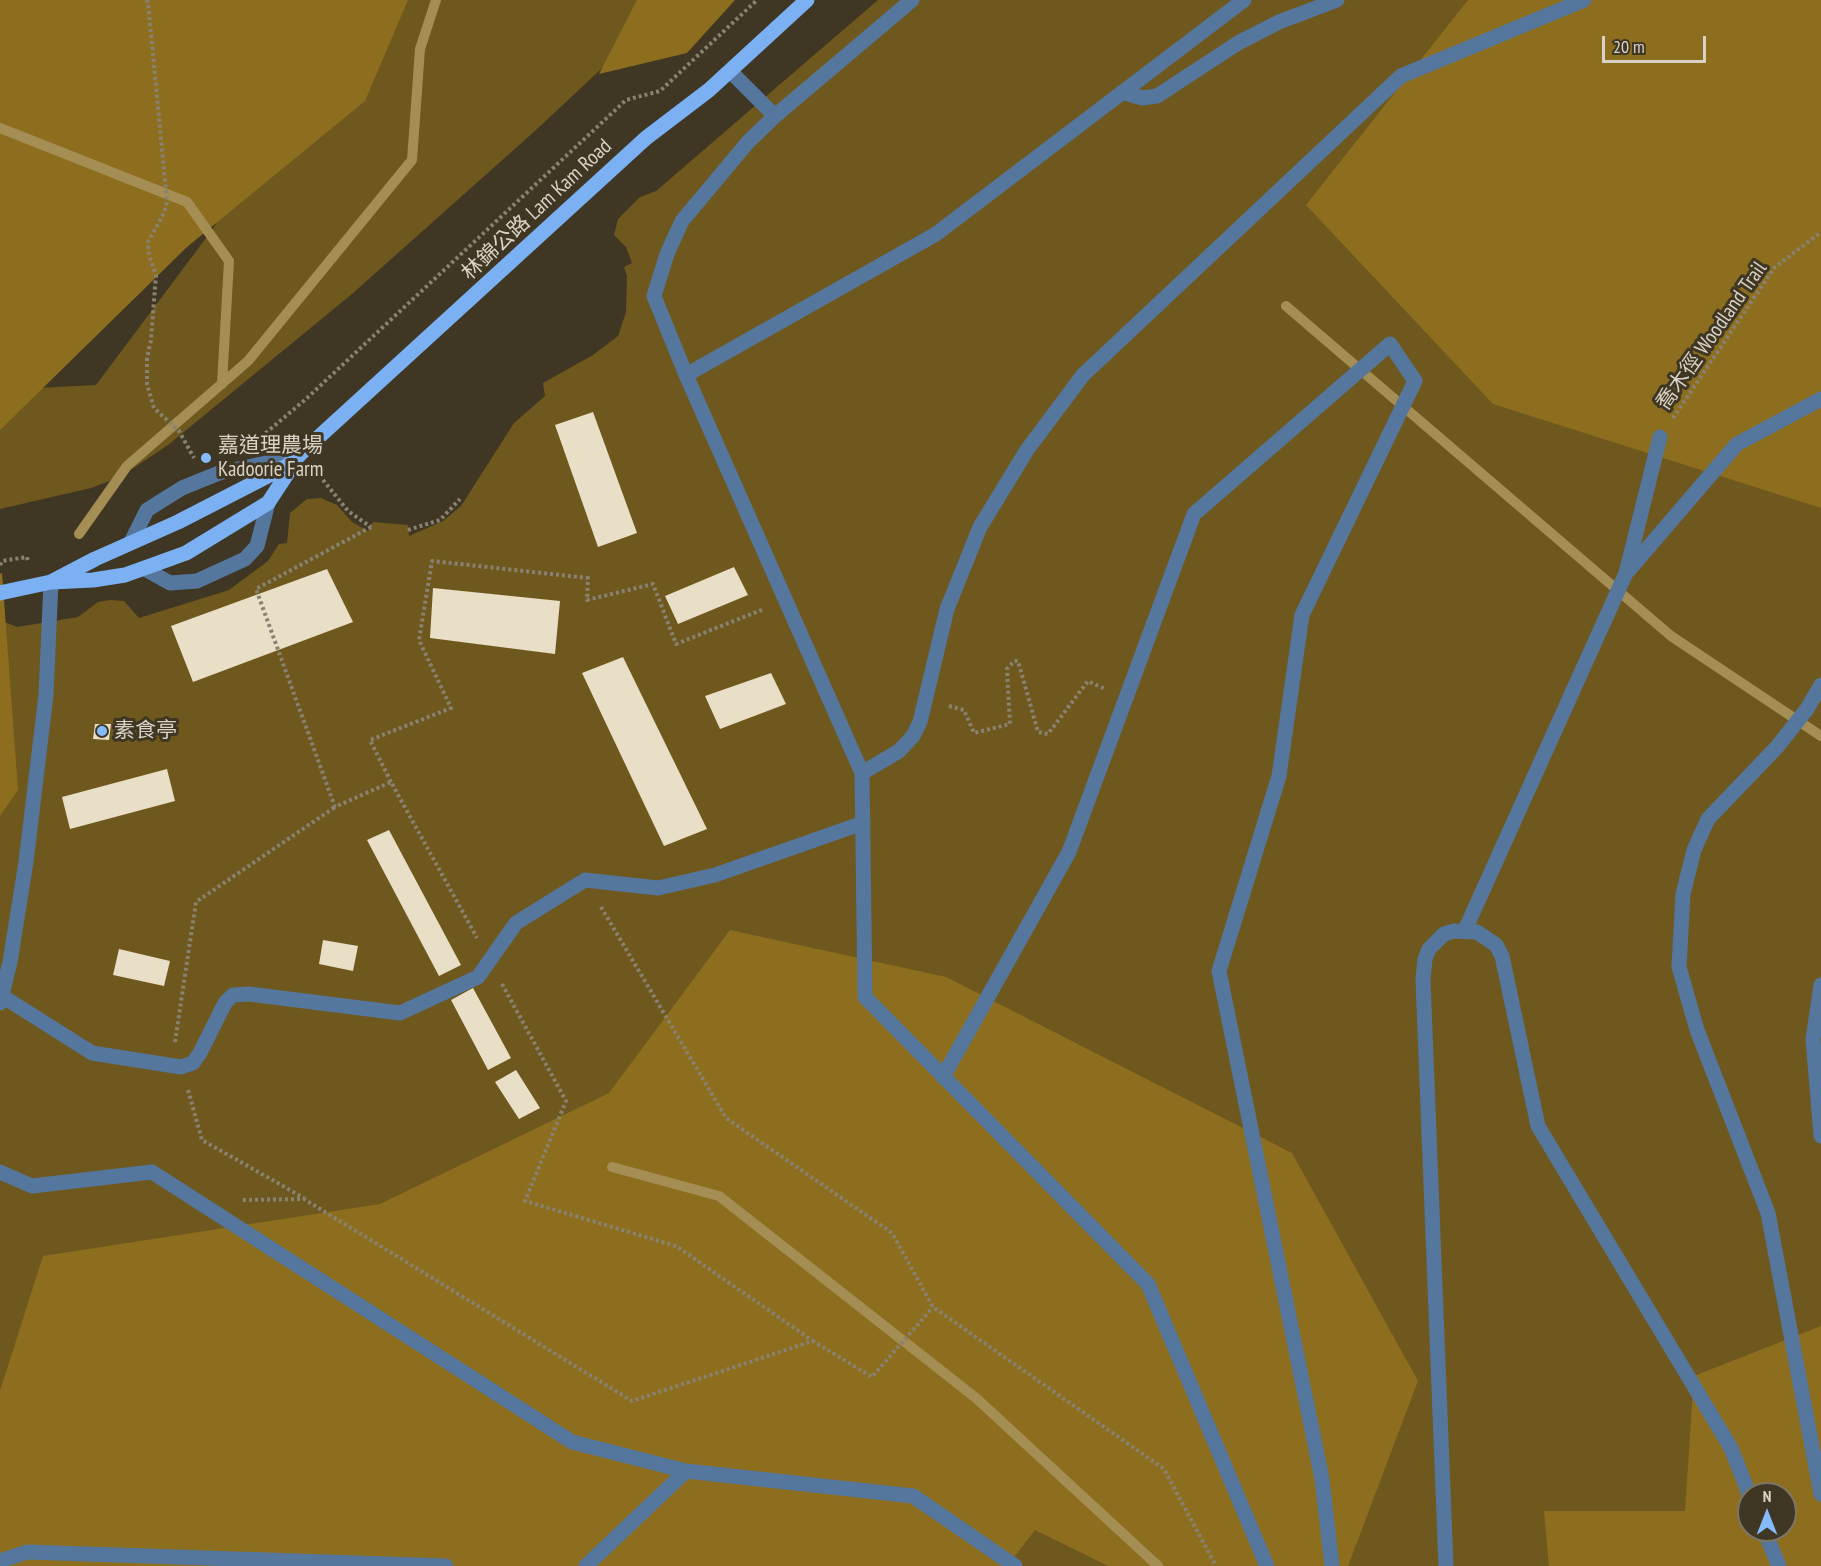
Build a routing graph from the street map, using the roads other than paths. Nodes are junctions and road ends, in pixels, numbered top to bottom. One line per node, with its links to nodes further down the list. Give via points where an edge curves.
1 (807, 0): 6 (main road, 林錦公路 Lam Kam Road)
2 (912, 0): 8 (street)
3 (1244, 0): 7 (street)
4 (1337, 0): 7 (street, via 1238,43 1158,96 1142,98)
5 (1584, 0): 20 (street, via 1401,76 1083,375 1027,450 980,527 947,609 920,722 913,736 899,751)
6 (730, 71): 8 (street); 12 (main road, 林錦公路 Lam Kam Road, via 646,138)
7 (1122, 92): 9 (street, via 936,234)
8 (775, 116): 9 (street, via 682,221 667,254 654,296)
9 (686, 375): 20 (street)
10 (1821, 399): 16 (street, via 1737,444)
11 (1660, 437): 16 (street)
12 (299, 456): 13 (main road, 林錦公路 Lam Kam Road); 14 (main road, 林錦公路 Lam Kam Road, via 244,489); 14 (street, via 219,473 182,488 147,510)
13 (268, 503): 15 (main road, 林錦公路 Lam Kam Road, via 186,553); 15 (street, via 257,546 245,559 197,581 170,583)
14 (131, 542): 17 (main road, 林錦公路 Lam Kam Road)
15 (146, 569): 17 (main road, 林錦公路 Lam Kam Road, via 93,580)
16 (1626, 573): 22 (street)
17 (51, 582): 18 (main road, 林錦公路 Lam Kam Road); 24 (street, via 46,695 26,862)
18 (0, 593)
19 (1821, 685): 30 (street, via 1777,747 1708,819 1694,850 1683,894 1679,968 1697,1030 1768,1214)
20 (862, 773): 21 (street)
21 (863, 823): 24 (street, via 715,875 658,888 585,880 516,923 478,977 399,1013 233,995 193,1063 176,1066 92,1053); 25 (street, via 865,996)
22 (1465, 930): 29 (street, via 1487,937 1502,956 1538,1126 1731,1448); 38 (street, via 1444,934 1436,941 1425,959 1423,980)
23 (1821, 985): 26 (street, via 1813,1039)
24 (1, 1000)
25 (943, 1077): 36 (street, via 1149,1284); 37 (street, via 1069,852 1194,514 1390,344 1415,381 1302,615 1279,776 1219,971 1322,1479)
26 (1821, 1136)
27 (0, 1172): 28 (street, via 32,1186 152,1172 572,1442)
28 (686, 1471): 34 (street); 35 (street, via 913,1496)
29 (1744, 1482)
30 (1821, 1494)
31 (1769, 1542): 39 (street)
32 (0, 1561): 33 (street, via 27,1552)
33 (446, 1566)
34 (586, 1566)
35 (1016, 1566)
36 (1267, 1566)
37 (1332, 1566)
38 (1446, 1566)
39 (1779, 1566)

